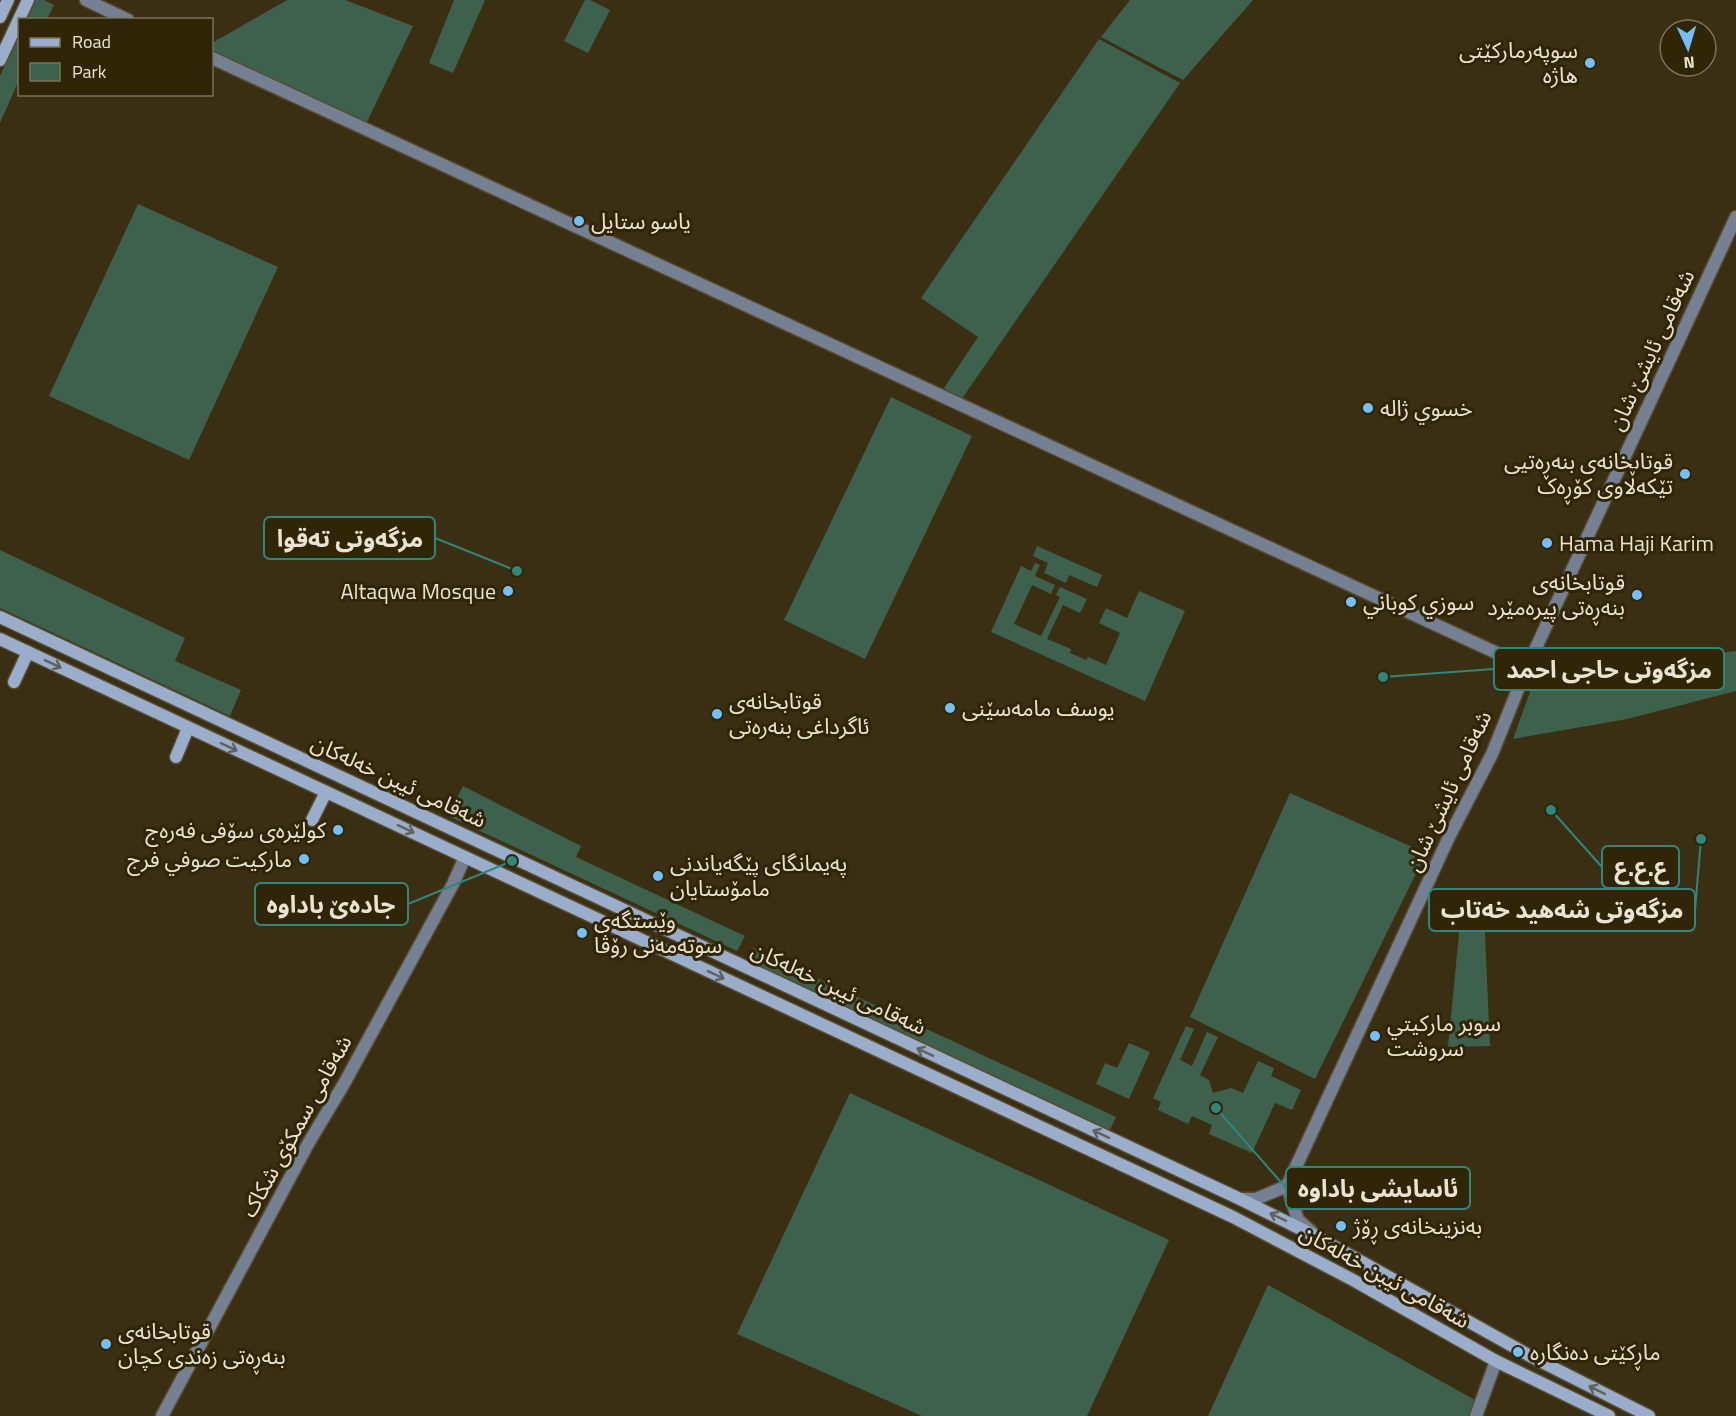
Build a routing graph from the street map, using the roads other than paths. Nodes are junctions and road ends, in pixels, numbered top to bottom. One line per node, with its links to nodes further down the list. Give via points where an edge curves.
1 (8, 0): 4 (main road)
2 (28, 0): 5 (main road)
3 (86, 0): 6 (street)
4 (0, 16)
5 (20, 18)
6 (124, 18)
7 (18, 21): 9 (main road)
8 (213, 58): 14 (street)
9 (0, 60)
10 (1736, 217): 14 (street, شەقامی ئایشێ شان)
11 (0, 617): 15 (main road, شەقامی ئیبن خەلەکان)
12 (0, 639): 13 (main road, شەقامی ئیبن خەلەکان)
13 (28, 652): 16 (main road); 17 (main road, شەقامی ئیبن خەلەکان, one-way to 17)
14 (1527, 667): 28 (street, شەقامی ئایشێ شان, via 1488,763 1449,837)
15 (135, 681): 17 (main road); 23 (main road, شەقامی ئیبن خەلەکان)
16 (14, 682)
17 (125, 698): 18 (main road, شەقامی ئیبن خەلەکان)
18 (188, 728): 19 (main road); 20 (main road, شەقامی ئیبن خەلەکان, one-way to 20)
19 (176, 757)
20 (326, 792): 21 (main road); 22 (main road, شەقامی ئیبن خەلەکان, one-way to 22)
21 (312, 820)
22 (465, 857): 25 (main road, شەقامی ئیبن خەلەکان); 35 (street, شەقامی سمکۆی شکاک)
23 (602, 900): 24 (main road, شەقامی ئیبن خەلەکان); 25 (main road)
24 (625, 911): 26 (main road); 27 (main road, شەقامی ئیبن خەلەکان, one-way to 24)
25 (594, 918): 26 (main road, شەقامی ئیبن خەلەکان)
26 (617, 928): 30 (main road, شەقامی ئیبن خەلەکان, one-way to 30)
27 (1209, 1185): 29 (main road, شەقامی ئیبن خەلەکان); 30 (main road)
28 (1287, 1186): 29 (street, via 1256,1199); 31 (street, via 1298,1220)
29 (1240, 1198): 31 (main road, شەقامی ئیبن خەلەکان, one-way to 29)
30 (1201, 1202): 33 (main road, شەقامی ئیبن خەلەکان)
31 (1319, 1238): 32 (main road, شەقامی ئیبن خەلەکان)
32 (1365, 1263): 33 (main road); 38 (main road, شەقامی ئیبن خەلەکان, one-way to 32, via 1532,1357)
33 (1353, 1280): 34 (main road, شەقامی ئیبن خەلەکان)
34 (1496, 1361): 36 (street); 37 (main road, شەقامی ئیبن خەلەکان)
35 (162, 1416)
36 (1476, 1416)
37 (1609, 1416)
38 (1649, 1416)

